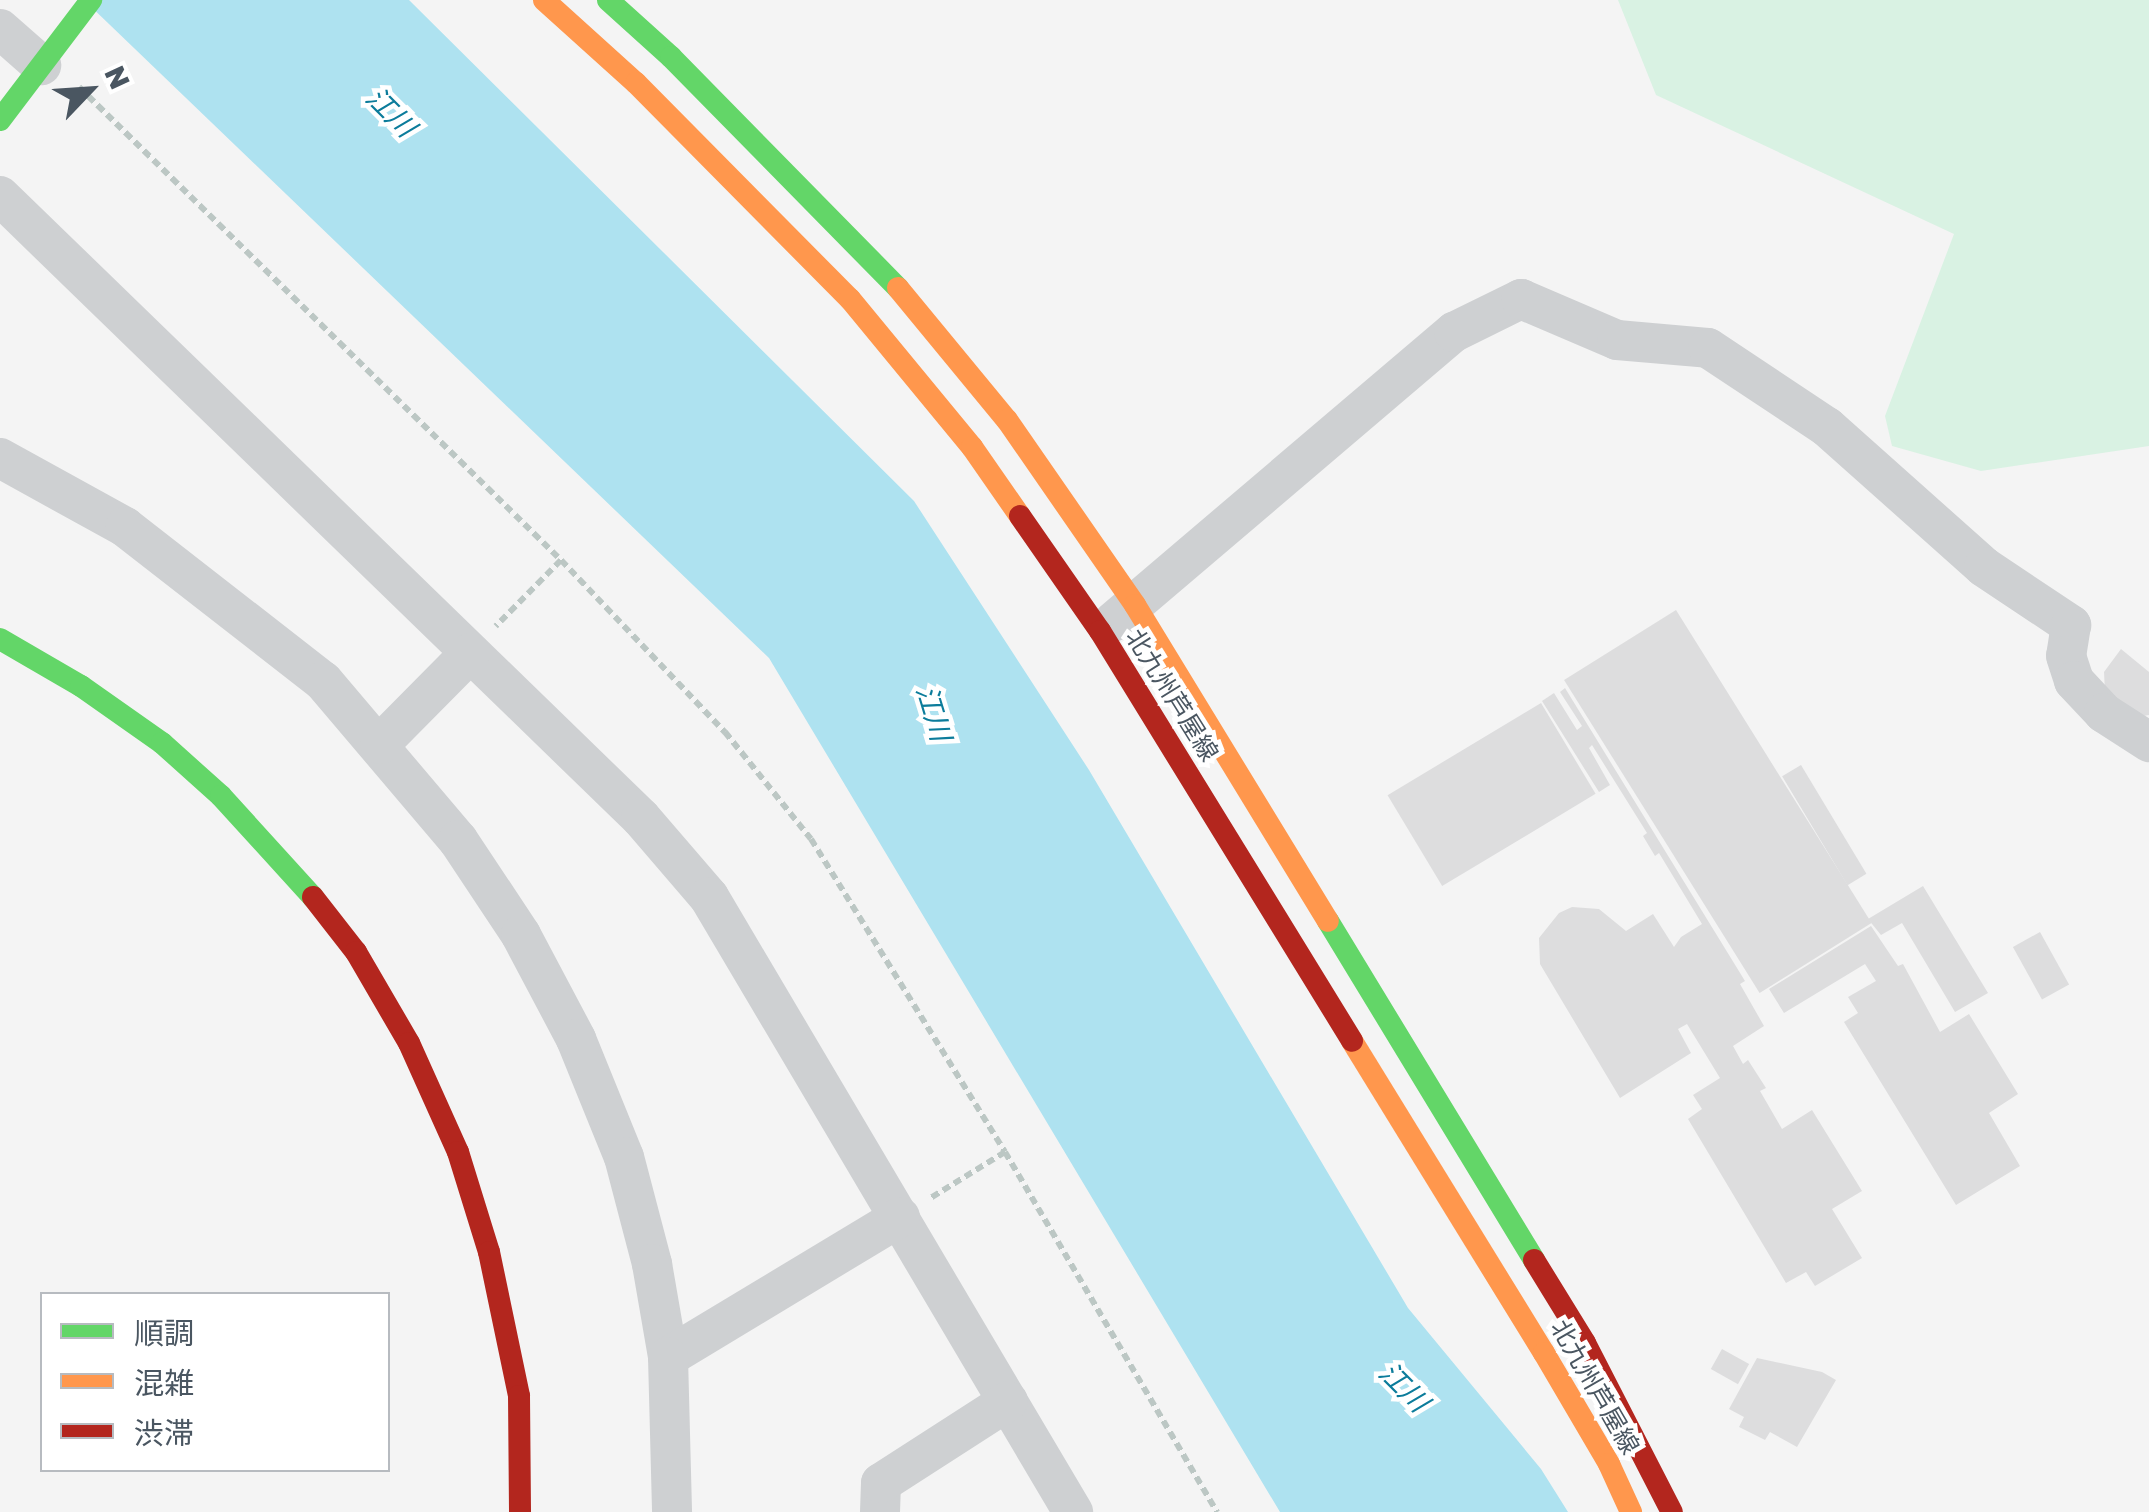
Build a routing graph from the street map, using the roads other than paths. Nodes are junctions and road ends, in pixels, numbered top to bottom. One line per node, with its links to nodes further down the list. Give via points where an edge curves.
1 (92, 0): 5 (main road)
2 (544, 0): 10 (main road, 北九州芦屋線, via 850,299 972,447)
3 (608, 0): 9 (main road, 北九州芦屋線, via 885,273 1007,420)
4 (0, 29): 5 (street)
5 (56, 63): 6 (main road)
6 (0, 120)
7 (0, 196): 12 (street)
8 (0, 458): 14 (street, via 140,537 323,681)
9 (1135, 604): 10 (street); 13 (street, via 1454,332 1521,299 1618,340 1708,348 1827,427 1984,567 2071,625 2066,656 2074,681 2104,713); 23 (main road, 北九州芦屋線, via 1585,1343)
10 (1100, 631): 22 (main road, 北九州芦屋線, via 1544,1353)
11 (0, 640): 18 (main road, via 162,743 302,883 356,952 458,1152 489,1252 518,1396)
12 (470, 653): 14 (street); 15 (street, via 641,818 708,897)
13 (2149, 742)
14 (380, 744): 16 (street, via 458,840 521,936 576,1039 624,1156)
15 (900, 1216): 16 (street); 17 (street)
16 (668, 1357): 19 (street)
17 (1008, 1401): 20 (street, via 881,1484); 21 (street)
18 (520, 1512)
19 (672, 1512)
20 (880, 1512)
21 (1073, 1512)
22 (1631, 1512)
23 (1672, 1512)

